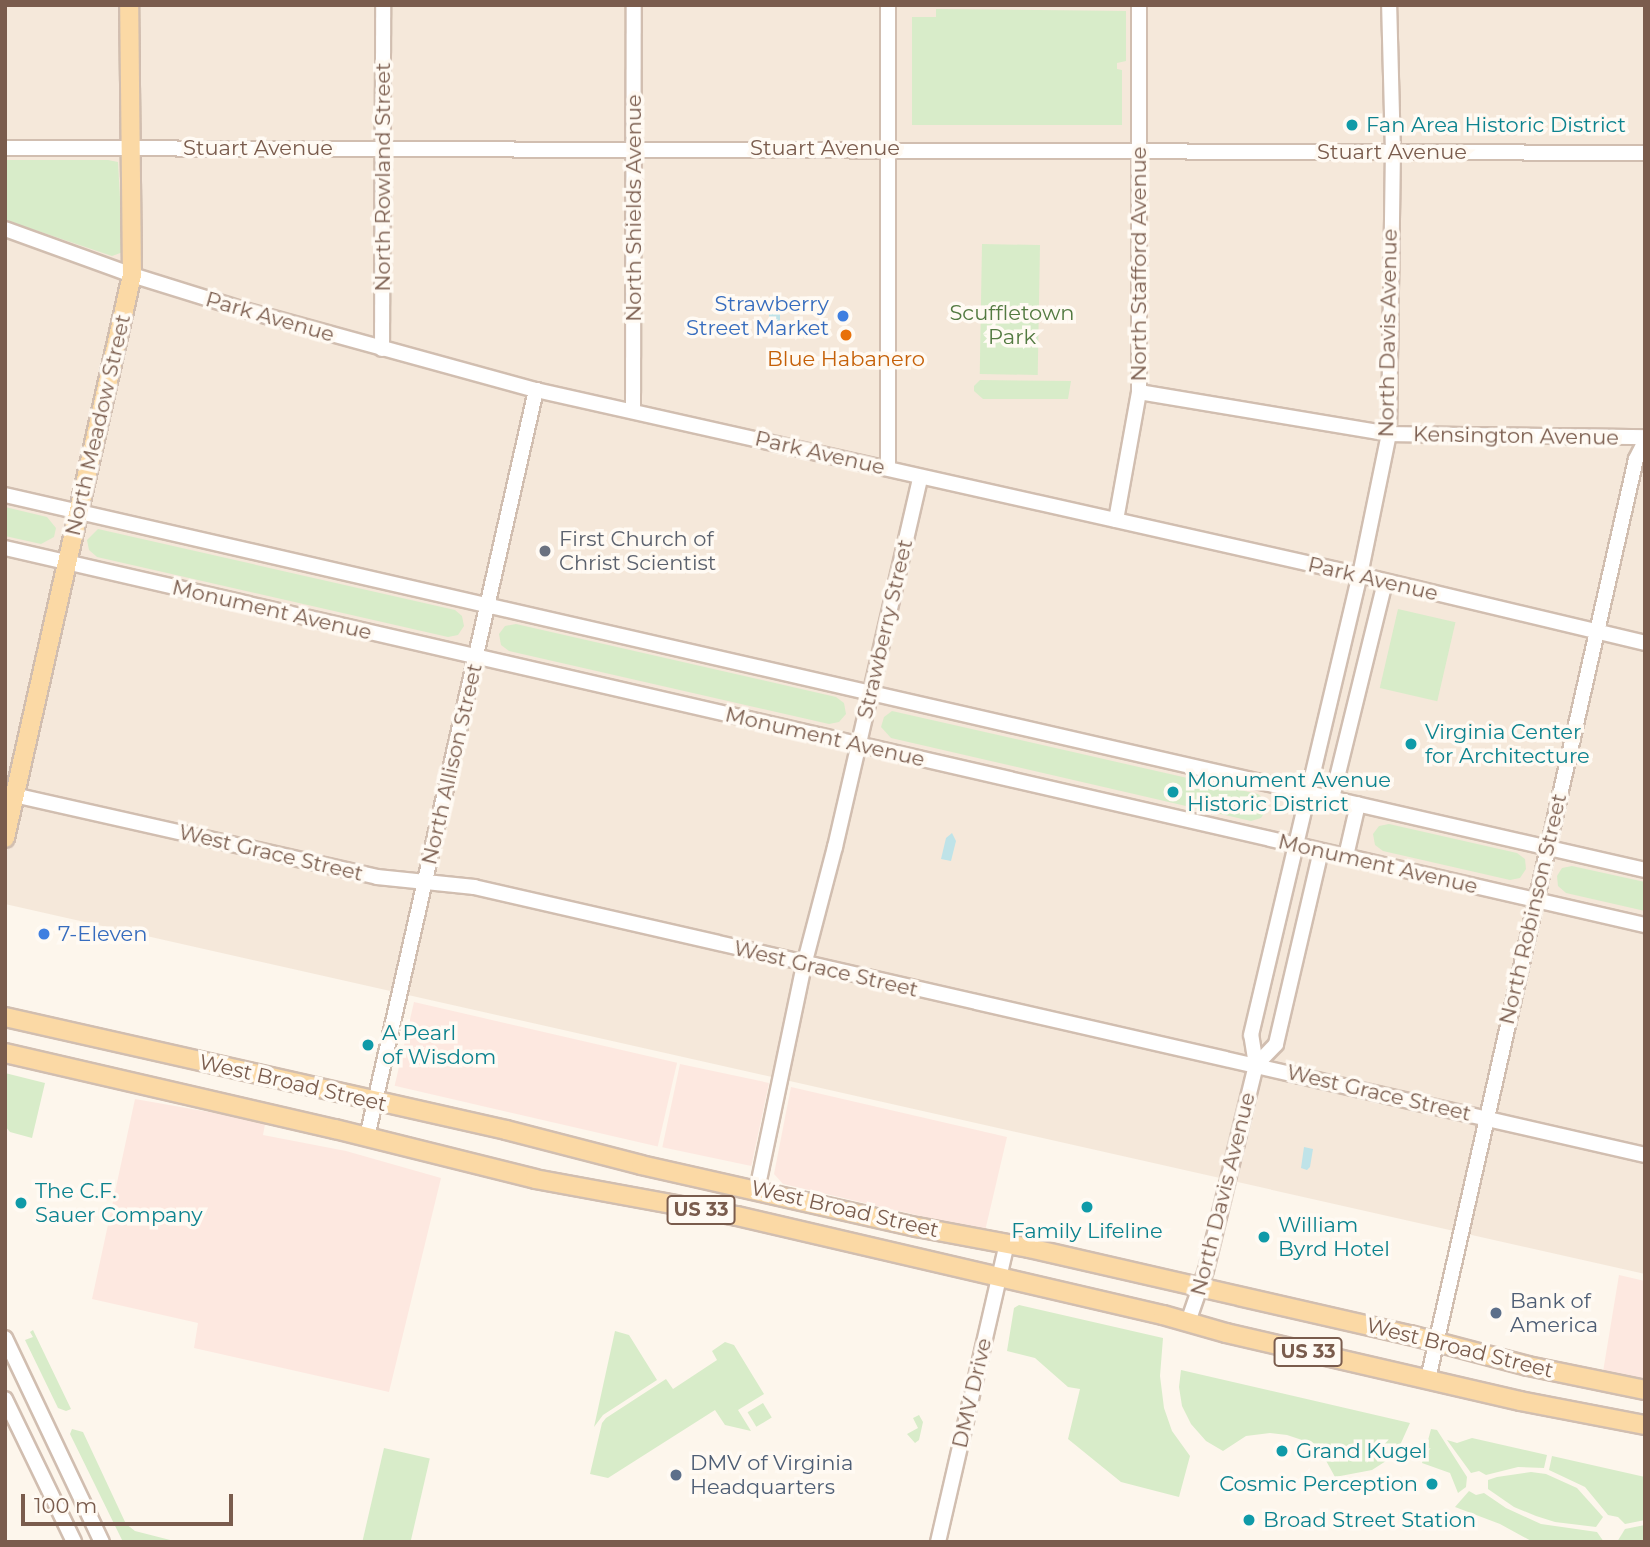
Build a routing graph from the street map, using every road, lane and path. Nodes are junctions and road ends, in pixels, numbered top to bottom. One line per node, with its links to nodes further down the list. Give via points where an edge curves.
1 (129, 5): 7 (main road, North Meadow Street)
2 (383, 5): 9 (street, North Rowland Street)
3 (634, 5): 10 (street, North Shields Avenue)
4 (888, 5): 11 (street)
5 (1139, 5): 12 (street, North Stafford Avenue)
6 (1389, 5): 13 (street, North Davis Avenue)
7 (131, 147): 8 (street, Stuart Avenue); 9 (street, Stuart Avenue); 16 (main road, North Meadow Street)
8 (5, 148)
9 (384, 148): 10 (street, Stuart Avenue); 17 (street, North Rowland Street)
10 (634, 148): 11 (street, Stuart Avenue); 20 (street, North Shields Avenue)
11 (888, 148): 12 (street, Stuart Avenue); 23 (street)
12 (1140, 149): 13 (street, Stuart Avenue); 19 (street, North Stafford Avenue)
13 (1392, 153): 14 (street, Stuart Avenue); 21 (street, North Davis Avenue)
14 (1645, 153)
15 (5, 229): 16 (street, Park Avenue)
16 (132, 275): 17 (street, Park Avenue); 26 (main road, North Meadow Street)
17 (382, 349): 18 (street, Park Avenue)
18 (536, 390): 20 (street, Park Avenue); 32 (street, North Allison Street)
19 (1139, 392): 21 (street, Kensington Avenue); 27 (street, North Stafford Avenue)
20 (633, 411): 23 (street, Park Avenue)
21 (1389, 434): 22 (street, Kensington Avenue); 30 (street, North Davis Avenue)
22 (1645, 439): 33 (street, North Robinson Street, via 1636,459)
23 (888, 468): 24 (street, Park Avenue)
24 (920, 478): 27 (street, Park Avenue); 36 (street, Strawberry Street)
25 (5, 495): 26 (street)
26 (79, 512): 29 (main road, North Meadow Street); 32 (street)
27 (1116, 520): 30 (street, Park Avenue)
28 (5, 548): 29 (street, Monument Avenue)
29 (67, 562): 35 (street, Monument Avenue); 39 (main road, North Meadow Street)
30 (1360, 575): 31 (street, Park Avenue); 38 (street, North Davis Avenue)
31 (1385, 582): 33 (street, Park Avenue); 40 (street)
32 (488, 605): 35 (street, North Allison Street); 36 (street)
33 (1597, 631): 34 (street, Park Avenue); 44 (street, North Robinson Street)
34 (1645, 642)
35 (477, 657): 37 (street, Monument Avenue); 48 (street, North Allison Street)
36 (870, 693): 37 (street, Strawberry Street); 38 (street)
37 (858, 744): 43 (street, Monument Avenue); 51 (street, Strawberry Street)
38 (1306, 792): 40 (street); 43 (street, North Davis Avenue)
39 (10, 794): 42 (main road, North Meadow Street); 48 (street, West Grace Street, via 377,877)
40 (1332, 798): 41 (street)
41 (1358, 804): 44 (street); 46 (street)
42 (5, 838)
43 (1294, 844): 45 (street, Monument Avenue); 54 (street, North Davis Avenue, via 1251,1035)
44 (1548, 848): 47 (street); 49 (street, North Robinson Street)
45 (1321, 850): 46 (street, Monument Avenue); 54 (street, North Davis Avenue, via 1276,1044)
46 (1346, 856): 49 (street, Monument Avenue)
47 (1645, 870)
48 (426, 881): 51 (street, West Grace Street, via 474,887); 55 (street, North Allison Street)
49 (1535, 900): 50 (street, Monument Avenue); 56 (street, North Robinson Street)
50 (1645, 925)
51 (804, 965): 54 (street, West Grace Street); 59 (street, Strawberry Street)
52 (5, 1017): 55 (main road, West Broad Street / US 33)
53 (5, 1053): 57 (main road, West Broad Street / US 33)
54 (1256, 1065): 56 (street, West Grace Street); 62 (street, North Davis Avenue)
55 (375, 1102): 57 (street, North Allison Street); 59 (main road, West Broad Street / US 33)
56 (1485, 1118): 58 (street, West Grace Street); 65 (street, North Robinson Street)
57 (367, 1138): 61 (main road, West Broad Street / US 33, via 535,1179 737,1216)
58 (1645, 1155)
59 (757, 1190): 60 (main road, West Broad Street / US 33)
60 (1007, 1243): 61 (street, DMV Drive); 62 (main road, West Broad Street / US 33)
61 (999, 1276): 63 (main road, West Broad Street / US 33); 72 (street, DMV Drive)
62 (1201, 1287): 63 (street, North Davis Avenue); 65 (main road, West Broad Street / US 33)
63 (1188, 1322): 66 (main road, West Broad Street / US 33)
64 (5, 1338): 71 (street)
65 (1435, 1342): 66 (street, North Robinson Street); 67 (main road, West Broad Street / US 33)
66 (1428, 1379): 69 (main road, West Broad Street / US 33)
67 (1645, 1390)
68 (5, 1399): 70 (street)
69 (1645, 1425)
70 (74, 1542)
71 (102, 1542)
72 (938, 1542)

